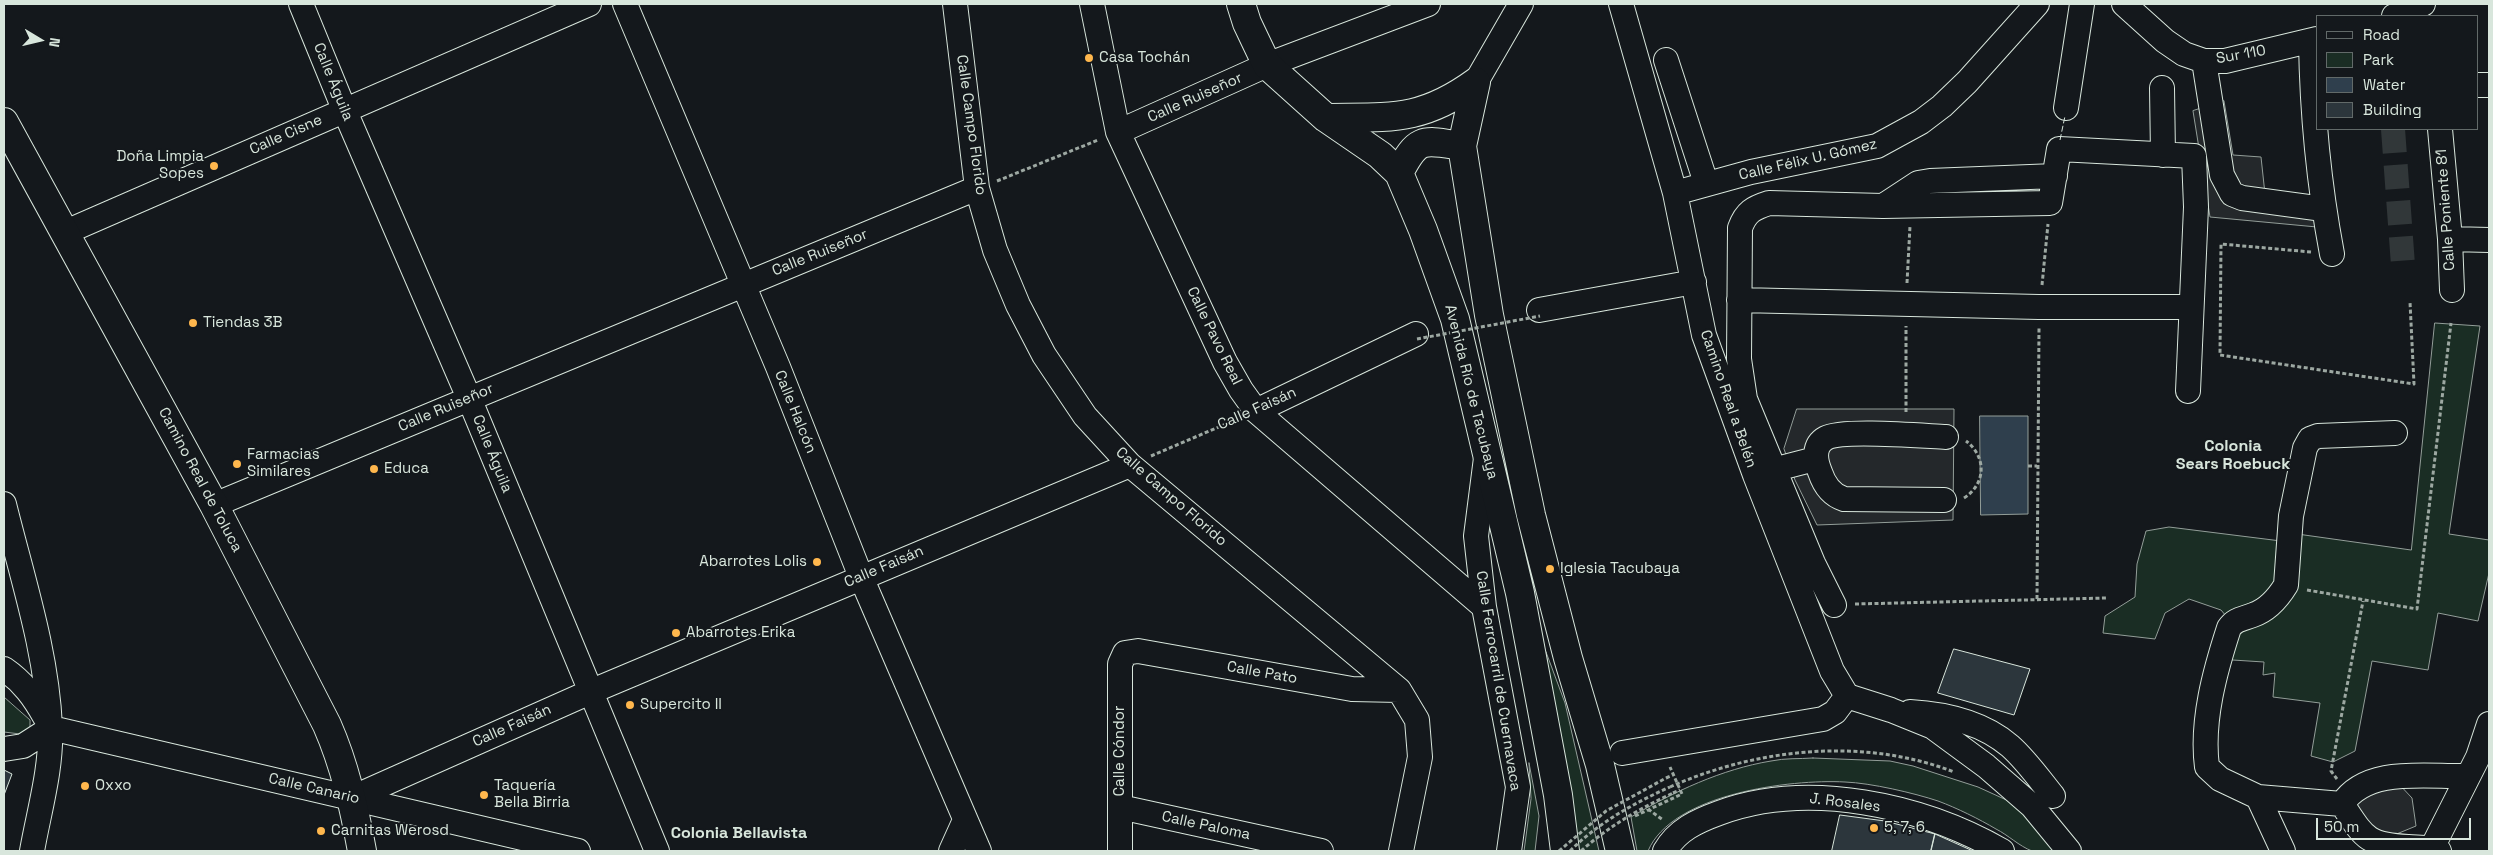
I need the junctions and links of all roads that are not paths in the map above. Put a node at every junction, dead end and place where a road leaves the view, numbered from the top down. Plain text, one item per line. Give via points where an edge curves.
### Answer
1 (301, 4) edge
2 (589, 4) edge
3 (625, 4) edge
4 (955, 4) edge
5 (1092, 4) edge
6 (1241, 4) edge
7 (1428, 4) edge
8 (1521, 4) edge
9 (1621, 4) edge
10 (2037, 4) edge
11 (2082, 4) edge
12 (2124, 4) edge
13 (2423, 4) edge
14 (2396, 15) edge
15 (2314, 40) edge
16 (1666, 60) dead end
17 (2204, 61) junction
18 (1267, 66) junction
19 (1476, 82) junction
20 (2162, 88) dead end
21 (2066, 108) dead end
22 (344, 109) junction
23 (1326, 118) junction
24 (4, 122) edge
25 (2316, 128) edge
26 (2316, 130) edge
27 (2440, 130) edge
28 (1118, 132) junction
29 (1462, 146) junction
30 (2164, 155) junction
31 (1399, 173) junction
32 (2055, 176) junction
33 (1706, 183) junction
34 (977, 188) junction
35 (1675, 193) junction
36 (1883, 206) junction
37 (2323, 209) junction
38 (66, 232) junction
39 (2450, 239) junction
40 (2489, 240) edge
41 (2332, 254) road end
42 (1694, 282) junction
43 (743, 284) junction
44 (2452, 290) dead end
45 (1739, 300) junction
46 (2190, 307) junction
47 (1540, 313) road end
48 (1416, 336) road end
49 (2188, 391) dead end
50 (469, 398) junction
51 (1256, 411) junction
52 (2395, 433) dead end
53 (1946, 437) road end
54 (1487, 451) junction
55 (1814, 459) junction
56 (1130, 465) junction
57 (1765, 472) junction
58 (1944, 500) road end
59 (4, 504) edge
60 (214, 505) junction
61 (861, 577) junction
62 (1834, 605) road end
63 (1484, 608) junction
64 (1125, 653) joint
65 (4, 669) edge
66 (1399, 690) junction
67 (590, 692) junction
68 (1847, 696) junction
69 (1891, 710) junction
70 (2489, 724) edge
71 (50, 728) junction
72 (4, 749) edge
73 (1622, 753) dead end
74 (2466, 776) junction
75 (2054, 796) dead end
76 (2258, 797) junction
77 (352, 798) junction
78 (2345, 799) junction
79 (1120, 807) junction
80 (965, 820) junction
81 (2436, 850) edge
82 (32, 851) edge
83 (362, 851) edge
84 (578, 851) edge
85 (657, 851) edge
86 (951, 851) edge
87 (979, 851) edge
88 (1120, 851) edge
89 (1321, 851) edge
90 (1401, 851) edge
91 (1509, 851) edge
92 (1565, 851) edge
93 (1620, 851) edge
94 (1665, 851) edge
95 (2002, 851) edge
96 (2069, 851) edge
97 (2283, 851) edge

1 - 22 street, Calle Águila
2 - 22 street, Calle Cisne
3 - 43 street, Calle Halcón
4 - 34 street, Calle Campo Florido
5 - 28 street, Calle Pavo Real
6 - 18 main road, Avenida Río de Tacubaya
7 - 18 street, Calle Ruiseñor
8 - 19 street
9 - 35 street, Camino Real a Belén
10 - 33 street, Calle Félix U. Gómez via 1942,106 1921,122 1877,146
11 - 21 street
12 - 17 street, Sur 110 via 2165,41 2184,54
13 - 14 street
15 - 17 street, Sur 110 via 2225,61
15 - 25 street via 2311,70
16 - 33 street
17 - 37 street via 2222,176 2232,194
18 - 23 main road, Avenida Río de Tacubaya
18 - 28 street, Calle Ruiseñor
19 - 23 main road via 1432,109 1413,114
19 - 29 main road, Avenida Río de Tacubaya
20 - 30 street
22 - 38 street, Calle Cisne
22 - 50 street, Calle Águila
23 - 31 main road, Avenida Río de Tacubaya via 1380,155
24 - 38 main road, Camino Real de Toluca
26 - 37 street
27 - 39 street, Calle Poniente 81
28 - 51 street, Calle Pavo Real via 1225,362
29 - 31 main road via 1430,141 1420,143 1408,155
29 - 93 main road, Avenida Río de Tacubaya via 1482,277 1530,515 1600,765
30 - 32 street via 2059,149
30 - 46 street via 2194,156 2196,207
31 - 54 main road, Avenida Río de Tacubaya via 1424,230 1455,318
32 - 36 street via 1918,183
32 - 36 street via 2050,203
33 - 35 street, Calle Félix U. Gómez
34 - 43 street, Calle Ruiseñor
34 - 56 street, Calle Campo Florido via 995,250 1044,356 1085,416
35 - 42 street, Camino Real a Belén
36 - 45 street via 1769,203 1754,208 1745,215 1740,228
37 - 41 street
38 - 60 main road, Camino Real de Toluca
39 - 40 street
39 - 44 street, Calle Poniente 81
42 - 47 street
42 - 57 street, Camino Real a Belén via 1704,335
43 - 50 street, Calle Ruiseñor
43 - 61 street, Calle Halcón
45 - 46 street via 2039,308
45 - 57 street via 1739,359 1745,399
46 - 49 street
48 - 51 street, Calle Faisán
50 - 60 street, Calle Ruiseñor
50 - 67 street, Calle Águila
51 - 63 street, Calle Pavo Real
52 - 76 street via 2310,439 2305,448 2288,538 2289,575 2286,585 2263,610 2233,622 2229,628 2214,678 2205,749 2207,767 2220,779
53 - 55 street via 1906,434 1831,437 1825,438
54 - 63 street, Calle Ferrocarril de Cuernavaca via 1476,536
54 - 92 main road, Avenida Río de Tacubaya via 1523,612 1558,795
55 - 57 street
55 - 58 street via 1822,478 1836,496 1844,499
56 - 61 street, Calle Faisán
56 - 66 street, Calle Campo Florido
57 - 62 street
57 - 68 street, Camino Real a Belén via 1832,670
59 - 71 street via 39,643
60 - 77 main road, Camino Real de Toluca via 327,725 340,755
61 - 67 street, Calle Faisán
61 - 80 street, Calle Halcón
63 - 91 street, Calle Ferrocarril de Cuernavaca via 1518,787
64 - 66 street, Calle Pato via 1138,651 1352,689
64 - 79 street, Calle Cóndor via 1120,664
65 - 71 street via 20,680 36,700
66 - 90 street, Calle Campo Florido via 1417,720 1420,757
67 - 77 street, Calle Faisán
67 - 85 street, Calle Águila
68 - 69 street
68 - 73 street via 1834,712 1823,719
69 - 75 street via 1942,714 1985,728 2011,747
69 - 96 street via 1933,727 1986,766 2032,806
70 - 74 street via 2478,757
71 - 72 street via 23,746
71 - 77 street, Calle Canario
71 - 82 street via 48,768
74 - 78 street via 2376,778 2361,784
74 - 81 street
76 - 78 street
76 - 97 street
77 - 83 main road, Camino Real de Toluca
77 - 84 street, Calle Canario
78 - 81 street via 2363,835 2375,843
79 - 88 street, Calle Cóndor
79 - 89 street, Calle Paloma
80 - 86 street
80 - 87 street, Calle Halcón
94 - 95 street, J. Rosales via 1680,832 1701,819 1731,808 1763,801 1818,796 1919,815 1976,836

